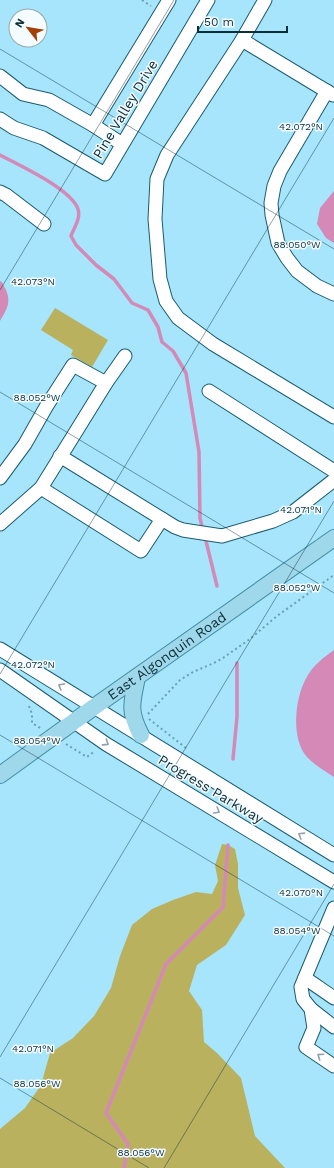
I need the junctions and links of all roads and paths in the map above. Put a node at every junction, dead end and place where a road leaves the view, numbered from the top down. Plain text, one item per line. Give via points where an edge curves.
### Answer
1 (169, 0) edge
2 (208, 0) edge
3 (265, 0) edge
4 (242, 40) junction
5 (0, 76) edge
6 (330, 93) edge
7 (0, 119) edge
8 (93, 125) junction
9 (122, 144) junction
10 (0, 192) edge
11 (44, 224) dead end
12 (334, 294) edge
13 (125, 356) dead end
14 (106, 382) junction
15 (209, 391) dead end
16 (334, 417) edge
17 (60, 456) junction
18 (334, 471) edge
19 (0, 478) edge
20 (334, 480) edge
21 (41, 488) junction
22 (162, 519) junction
23 (0, 524) edge
24 (334, 538) edge
25 (334, 575) edge
26 (0, 649) edge
27 (0, 670) edge
28 (137, 677) junction
29 (29, 705) dead end
30 (94, 706) junction
31 (146, 716) dead end
32 (73, 722) junction
33 (32, 723) dead end
34 (141, 735) junction
35 (0, 775) edge
36 (334, 855) edge
37 (334, 882) edge
38 (334, 908) edge
39 (305, 978) junction
40 (334, 998) edge
41 (312, 1009) junction
42 (334, 1027) edge
43 (334, 1066) edge

1 - 8 street, Pine Valley Drive
2 - 9 street, Pine Valley Drive
3 - 4 street
4 - 6 street
4 - 16 street via 166,155 157,179 155,219 160,279 166,301 178,318 213,344
5 - 8 street, Pine Valley Drive via 23,94 49,100
6 - 12 street via 280,171 271,203 278,243 287,258 297,271 317,286
7 - 9 street, Pine Valley Drive via 14,128 43,138 104,174
8 - 9 street
10 - 11 street
13 - 14 street
14 - 17 street
14 - 19 street via 73,365 25,444
15 - 18 street
17 - 21 street
17 - 22 street
20 - 22 street via 293,512 273,521 222,536 183,530
21 - 22 street via 141,551
21 - 23 street
24 - 28 main road, East Algonquin Road
25 - 31 path via 223,658 180,680
30 -> 26 street, Progress Parkway
27 - 32 street, Progress Parkway
28 - 30 main road, East Algonquin Road
28 - 34 main road via 131,706 134,723
29 - 33 path
30 - 32 main road, East Algonquin Road
30 - 34 street, Progress Parkway
32 - 35 main road, East Algonquin Road
32 -> 37 street, Progress Parkway
36 -> 34 street, Progress Parkway
38 - 39 street
39 - 40 street
39 - 41 street via 301,986 302,999
41 - 42 street
43 -> 41 street via 306,1047 314,1028

